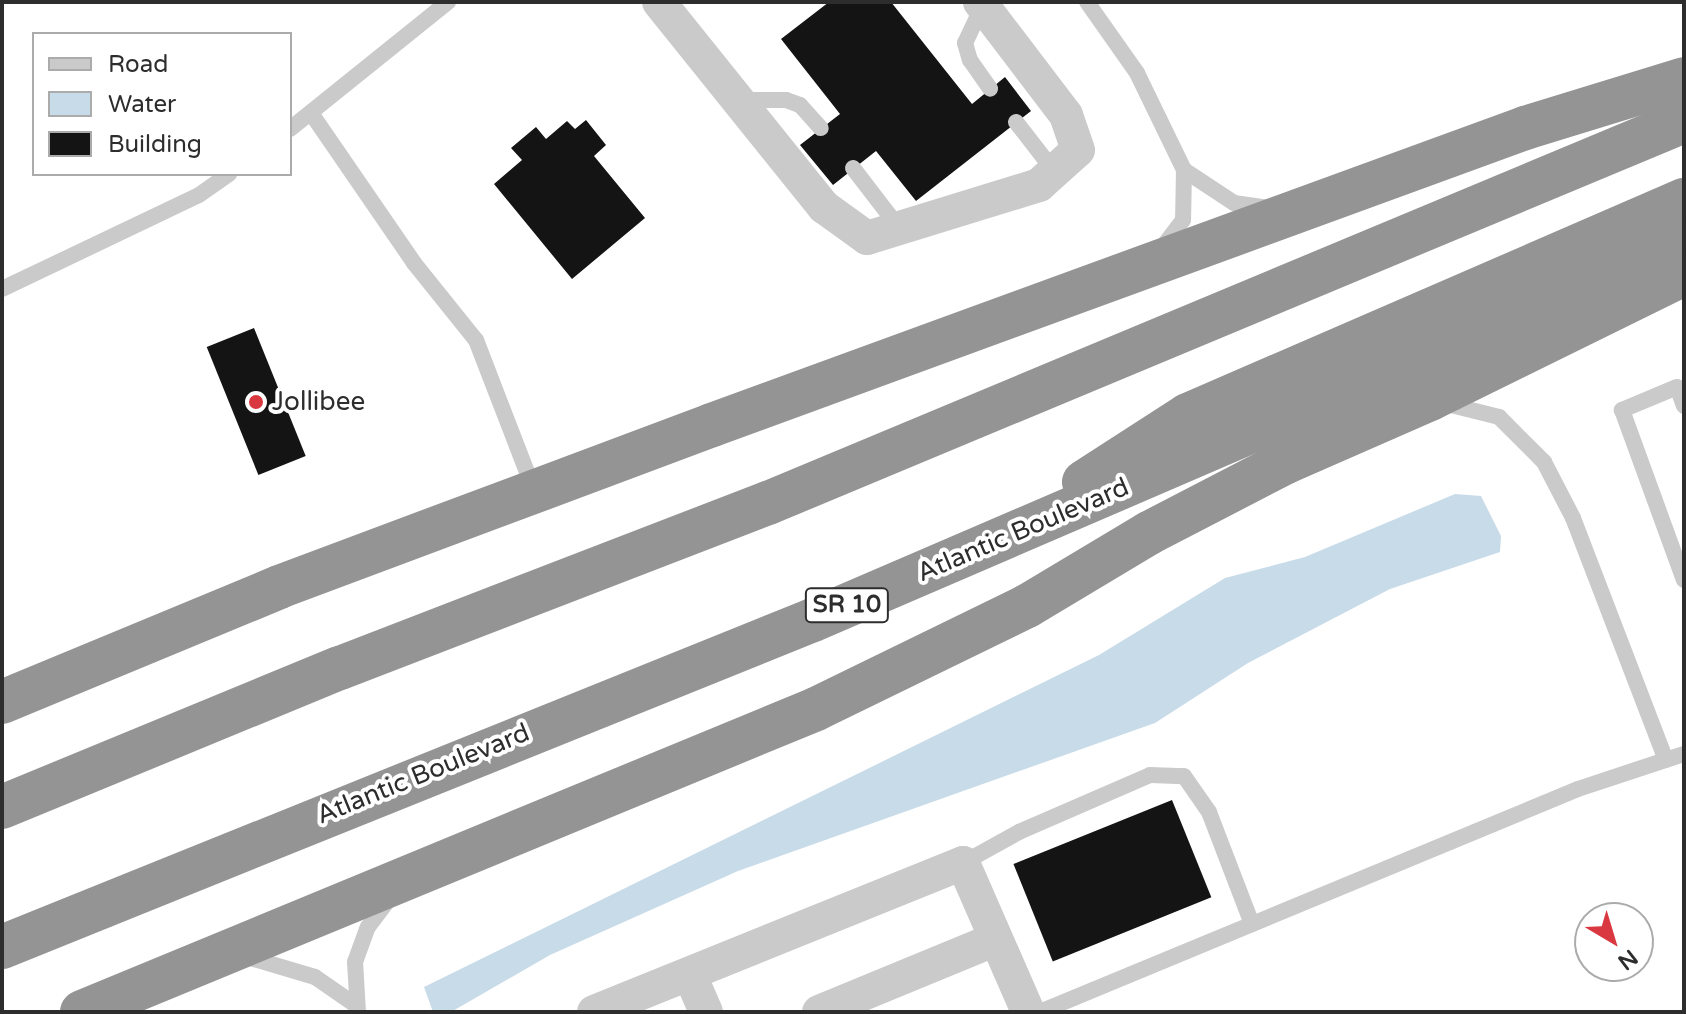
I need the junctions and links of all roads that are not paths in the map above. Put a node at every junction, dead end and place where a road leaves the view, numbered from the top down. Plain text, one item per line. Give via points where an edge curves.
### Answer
1 (448, 2) edge
2 (659, 2) edge
3 (1087, 2) edge
4 (982, 4) edge
5 (1684, 79) edge
6 (990, 89) dead end
7 (738, 100) junction
8 (311, 113) junction
9 (1684, 121) edge
10 (1016, 122) dead end
11 (292, 127) edge
12 (821, 128) dead end
13 (853, 168) dead end
14 (1184, 170) junction
15 (1054, 171) junction
16 (226, 176) edge
17 (1684, 200) edge
18 (1298, 212) junction
19 (900, 229) junction
20 (1684, 245) edge
21 (1147, 268) junction
22 (1684, 274) edge
23 (2, 289) edge
24 (1680, 385) edge
25 (1430, 399) junction
26 (1684, 406) edge
27 (535, 491) junction
28 (984, 547) junction
29 (1684, 580) edge
30 (2, 702) edge
31 (1684, 754) edge
32 (1666, 760) junction
33 (2, 807) edge
34 (963, 863) junction
35 (401, 882) junction
36 (1252, 924) junction
37 (996, 939) junction
38 (2, 947) edge
39 (228, 953) junction
40 (690, 975) junction
41 (356, 1008) edge
42 (82, 1012) edge
43 (594, 1012) edge
44 (706, 1012) edge
45 (819, 1012) edge
46 (1028, 1012) edge
47 (1040, 1012) edge

1 - 8 lane
2 - 7 street
3 - 14 lane via 1137,73
4 - 6 lane via 965,43
4 - 15 street via 1066,115 1078,150
5 - 18 highway via 1525,128
7 - 12 lane via 786,100 800,105
7 - 19 street via 824,207 867,238
8 - 11 lane
8 - 27 lane via 414,263 476,340
9 - 33 highway via 782,497 340,668
10 - 15 lane
13 - 19 lane
14 - 18 lane via 1234,203
14 - 21 lane via 1183,220
15 - 19 street via 1039,185
16 - 23 lane via 188,201
17 - 28 highway via 1188,415
18 - 21 highway
20 - 28 highway, Atlantic Boulevard / SR 10
21 - 27 highway
22 - 25 highway
24 - 26 lane
24 - 29 lane via 1622,410
25 - 32 lane via 1499,417 1544,462 1573,518
25 - 35 highway via 1258,476 930,657
27 - 30 highway via 279,587
28 - 38 highway, Atlantic Boulevard / SR 10
31 - 32 lane
32 - 36 lane via 1578,789
34 - 36 lane via 1019,832 1150,775 1184,776 1209,812
34 - 37 street
34 - 40 street
35 - 39 highway
35 - 41 lane via 368,927 355,962
36 - 47 lane
37 - 45 street
37 - 46 street
39 - 41 lane via 315,977
39 - 42 highway
40 - 43 street
40 - 44 street

